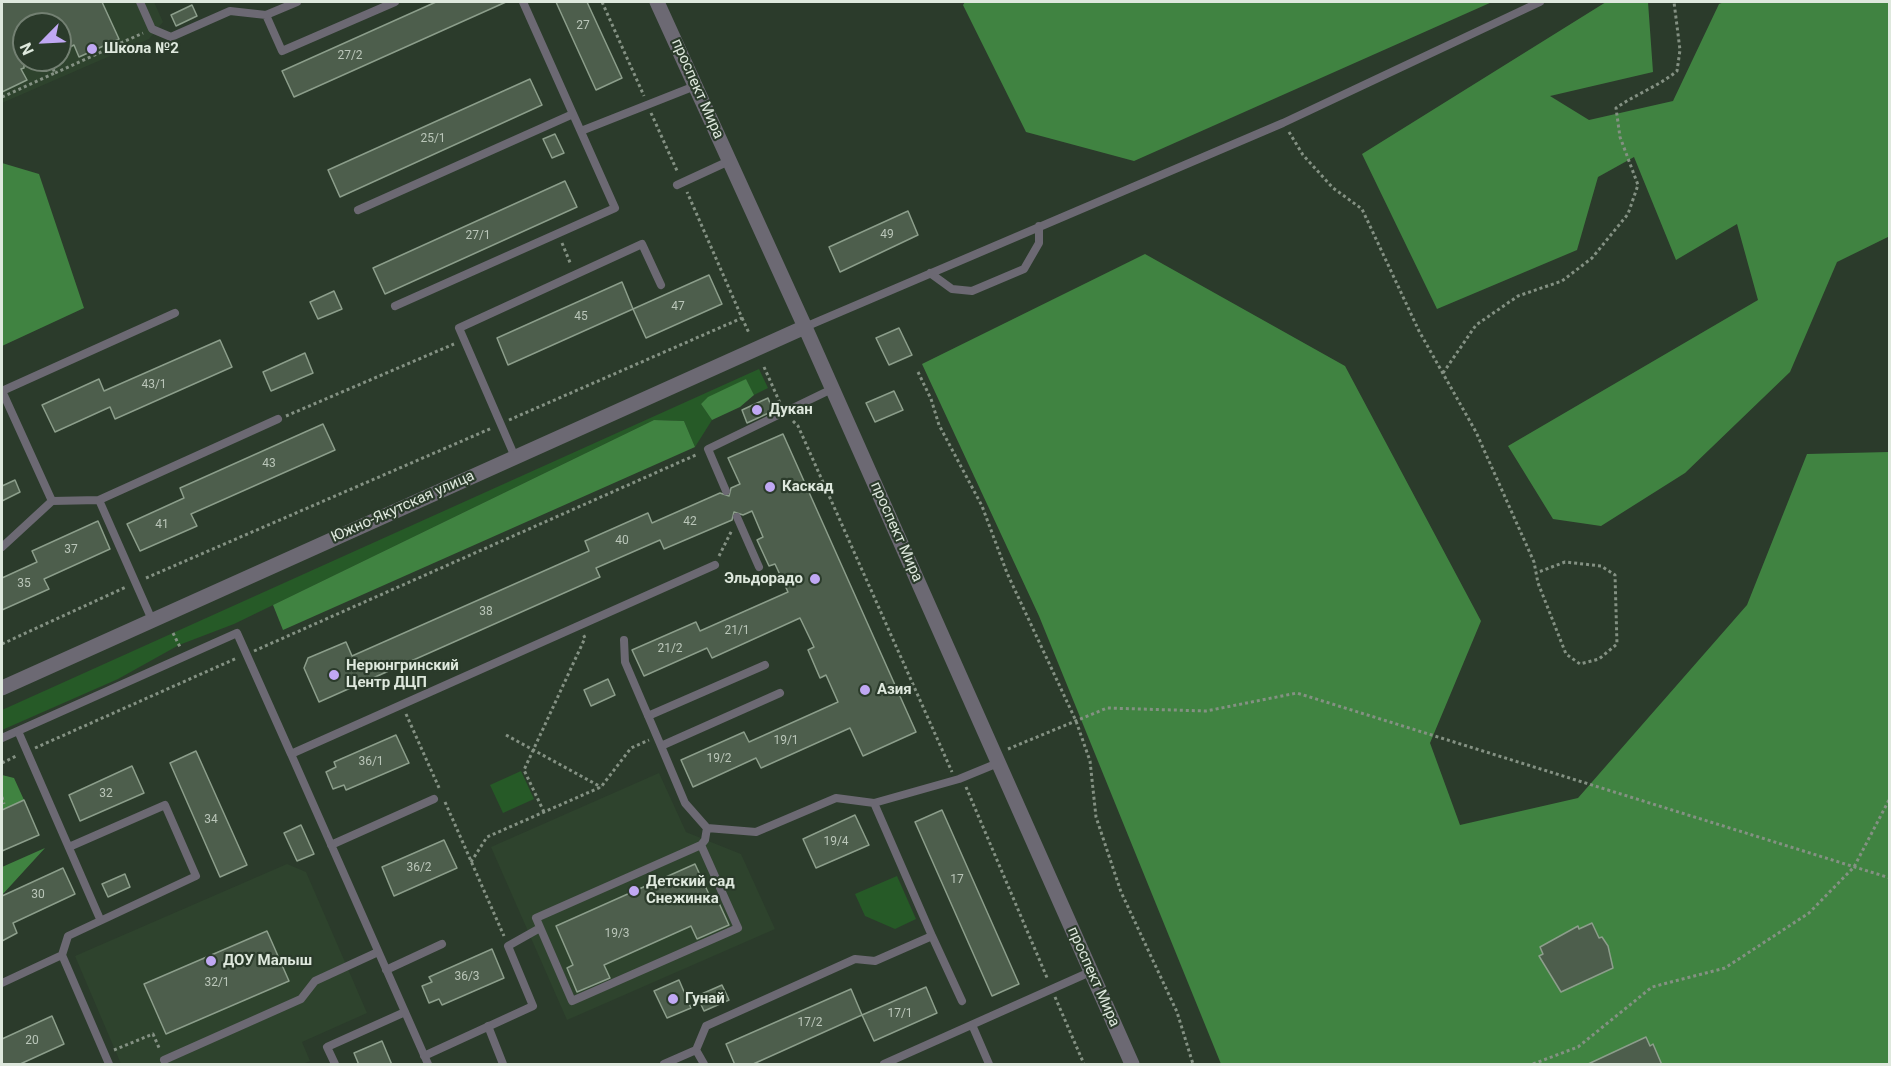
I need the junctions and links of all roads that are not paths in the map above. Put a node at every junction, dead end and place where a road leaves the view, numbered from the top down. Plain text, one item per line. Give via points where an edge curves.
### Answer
1 (140, 2) edge
2 (297, 2) edge
3 (395, 2) edge
4 (523, 2) edge
5 (657, 2) edge
6 (1540, 2) edge
7 (266, 15) junction
8 (695, 86) junction
9 (573, 114) junction
10 (580, 131) junction
11 (729, 161) junction
12 (680, 184) road end
13 (358, 210) dead end
14 (1039, 226) junction
15 (930, 273) junction
16 (661, 285) dead end
17 (395, 306) dead end
18 (176, 313) dead end
19 (805, 327) junction
20 (832, 389) junction
21 (2, 390) edge
22 (278, 419) road end
23 (515, 457) junction
24 (726, 490) dead end
25 (99, 500) junction
26 (52, 501) junction
27 (737, 517) road end
28 (2, 547) edge
29 (715, 565) road end
30 (759, 567) dead end
31 (152, 620) junction
32 (624, 640) dead end
33 (765, 665) dead end
34 (2, 688) edge
35 (780, 693) dead end
36 (648, 716) junction
37 (18, 732) junction
38 (2, 738) edge
39 (661, 746) junction
40 (291, 754) junction
41 (996, 759) junction
42 (434, 799) dead end
43 (874, 803) junction
44 (706, 828) junction
45 (701, 845) junction
46 (331, 846) junction
47 (69, 848) junction
48 (100, 919) junction
49 (540, 928) junction
50 (932, 936) junction
51 (442, 944) dead end
52 (378, 952) junction
53 (62, 955) junction
54 (386, 970) junction
55 (1090, 972) junction
56 (2, 983) edge
57 (962, 1001) dead end
58 (405, 1012) junction
59 (488, 1026) junction
60 (973, 1027) junction
61 (696, 1050) junction
62 (424, 1056) junction
63 (164, 1060) road end
64 (108, 1064) edge
65 (335, 1065) edge
66 (428, 1065) edge
67 (503, 1065) edge
68 (664, 1065) edge
69 (704, 1065) edge
70 (885, 1065) edge
71 (989, 1065) edge
72 (1131, 1065) edge

1 - 7 lane via 152,29 171,37 230,11
2 - 7 lane
3 - 7 lane via 282,51
4 - 9 lane
5 - 8 street, проспект Мира
6 - 14 lane via 1283,123
8 - 10 lane
8 - 11 street, проспект Мира
9 - 10 lane
9 - 13 lane
10 - 17 lane via 615,208
11 - 12 lane
11 - 19 street, проспект Мира
14 - 15 lane
14 - 15 lane via 1039,243 1024,269 972,291 952,289
15 - 19 lane
16 - 23 lane via 642,244 459,328
18 - 21 lane
19 - 20 street, проспект Мира
19 - 23 street, Южно-Якутская улица
20 - 24 lane via 708,449
20 - 41 street, проспект Мира
21 - 26 lane
22 - 25 lane
23 - 31 street, Южно-Якутская улица
25 - 26 lane
25 - 31 lane
26 - 28 lane
27 - 30 lane
29 - 40 lane
31 - 34 street, Южно-Якутская улица
32 - 36 lane via 625,662
33 - 36 lane
35 - 39 lane
36 - 39 lane
37 - 38 lane
37 - 40 lane via 237,633
37 - 47 lane
39 - 44 lane via 685,804
40 - 46 lane
41 - 43 lane via 959,779
41 - 55 street, проспект Мира
42 - 46 lane
43 - 44 lane via 836,798 756,832
43 - 50 lane
44 - 45 lane
45 - 49 lane via 536,918
45 - 49 lane via 738,928 573,1001
46 - 52 lane
47 - 48 lane
47 - 48 lane via 165,805 170,816 196,876
48 - 53 lane via 68,936
49 - 59 lane via 508,946 533,1006
50 - 57 lane
50 - 61 lane via 875,962 855,959 706,1026
51 - 54 lane
52 - 54 lane
52 - 63 lane via 315,981 301,999
53 - 56 lane
53 - 64 lane
54 - 58 lane
55 - 60 lane
55 - 72 street, проспект Мира
58 - 62 lane
58 - 65 lane via 327,1047
59 - 62 lane
59 - 67 lane
60 - 70 lane
60 - 71 lane
61 - 68 lane
61 - 69 lane
62 - 66 lane

